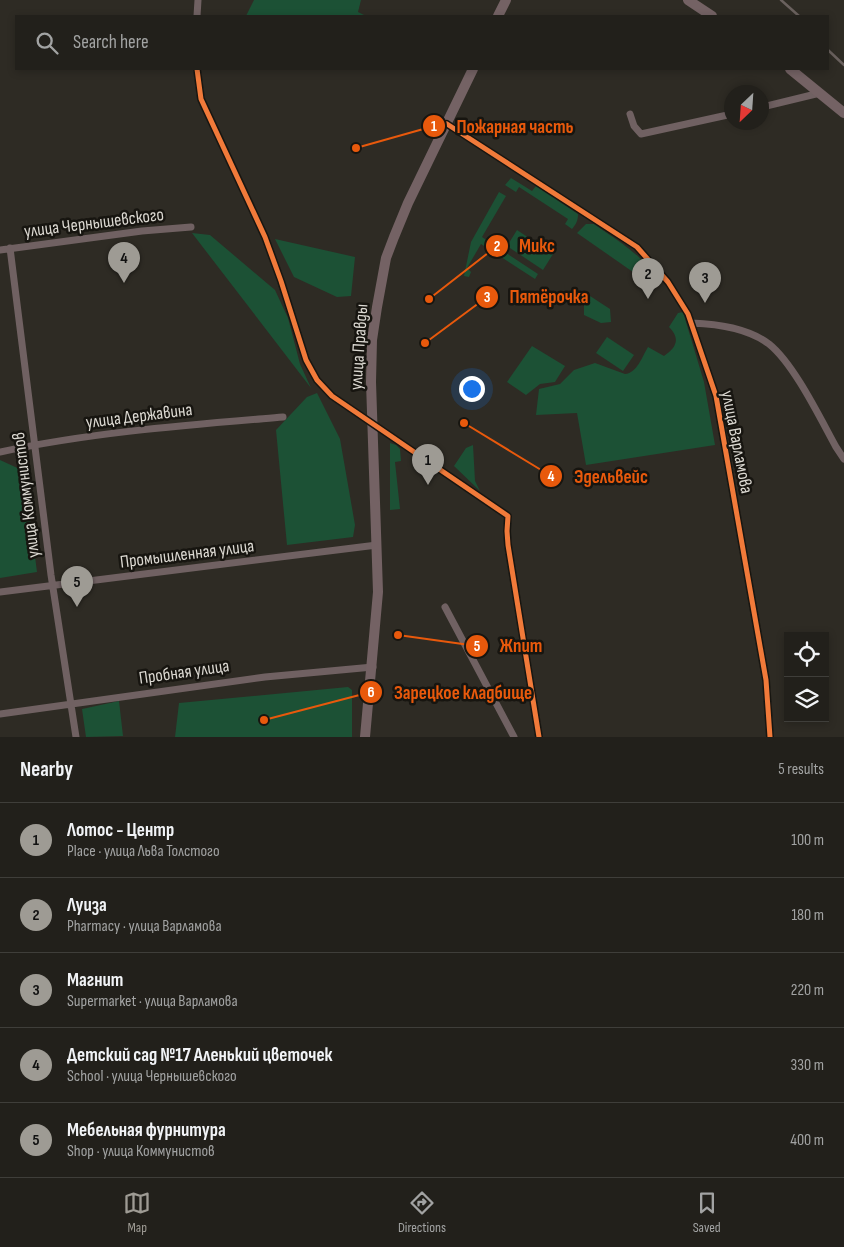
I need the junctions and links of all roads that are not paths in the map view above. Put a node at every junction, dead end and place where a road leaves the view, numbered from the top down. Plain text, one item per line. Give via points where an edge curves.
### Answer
1 (198, 0) edge
2 (506, 0) edge
3 (688, 0) edge
4 (197, 15) edge
5 (498, 15) edge
6 (710, 15) edge
7 (197, 70) edge
8 (473, 70) edge
9 (791, 70) edge
10 (820, 93) junction
11 (769, 105) edge
12 (630, 114) dead end
13 (844, 114) edge
14 (724, 116) edge
15 (447, 124) junction
16 (191, 228) dead end
17 (10, 248) junction
18 (0, 250) edge
19 (692, 323) junction
20 (283, 417) dead end
21 (372, 424) junction
22 (35, 445) junction
23 (0, 452) edge
24 (844, 459) edge
25 (377, 545) junction
26 (53, 586) junction
27 (0, 592) edge
28 (445, 607) dead end
29 (373, 667) junction
30 (71, 703) junction
31 (0, 714) edge
32 (76, 737) edge
33 (365, 737) edge
34 (514, 737) edge
35 (538, 737) edge
36 (770, 737) edge

1 - 4 street
2 - 5 main road
3 - 6 main road
7 - 21 street via 201,99 265,237 306,360 317,380 332,396
8 - 15 main road, улица Правды
9 - 10 main road
10 - 11 street
10 - 13 main road
12 - 14 street via 641,134
15 - 19 street, улица Варламова via 637,247 668,282
15 - 21 main road, улица Правды via 408,203 386,258 372,340
16 - 17 street, улица Чернышевского
17 - 18 street, улица Чернышевского
17 - 22 street, улица Коммунистов
19 - 24 street via 736,329 768,344 787,362
19 - 36 street, улица Варламова via 716,396 766,680
20 - 22 street, улица Державина via 138,429
21 - 25 main road, улица Правды
21 - 35 street via 508,516 508,545
22 - 23 street, улица Державина
22 - 26 street, улица Коммунистов
25 - 26 street, Промышленная улица
25 - 29 main road, улица Правды via 378,592
26 - 27 street, Промышленная улица
26 - 30 street, улица Коммунистов
28 - 34 street
29 - 30 street, Пробная улица via 265,677
29 - 33 main road, улица Правды
30 - 31 street, Пробная улица
30 - 32 street, улица Коммунистов

